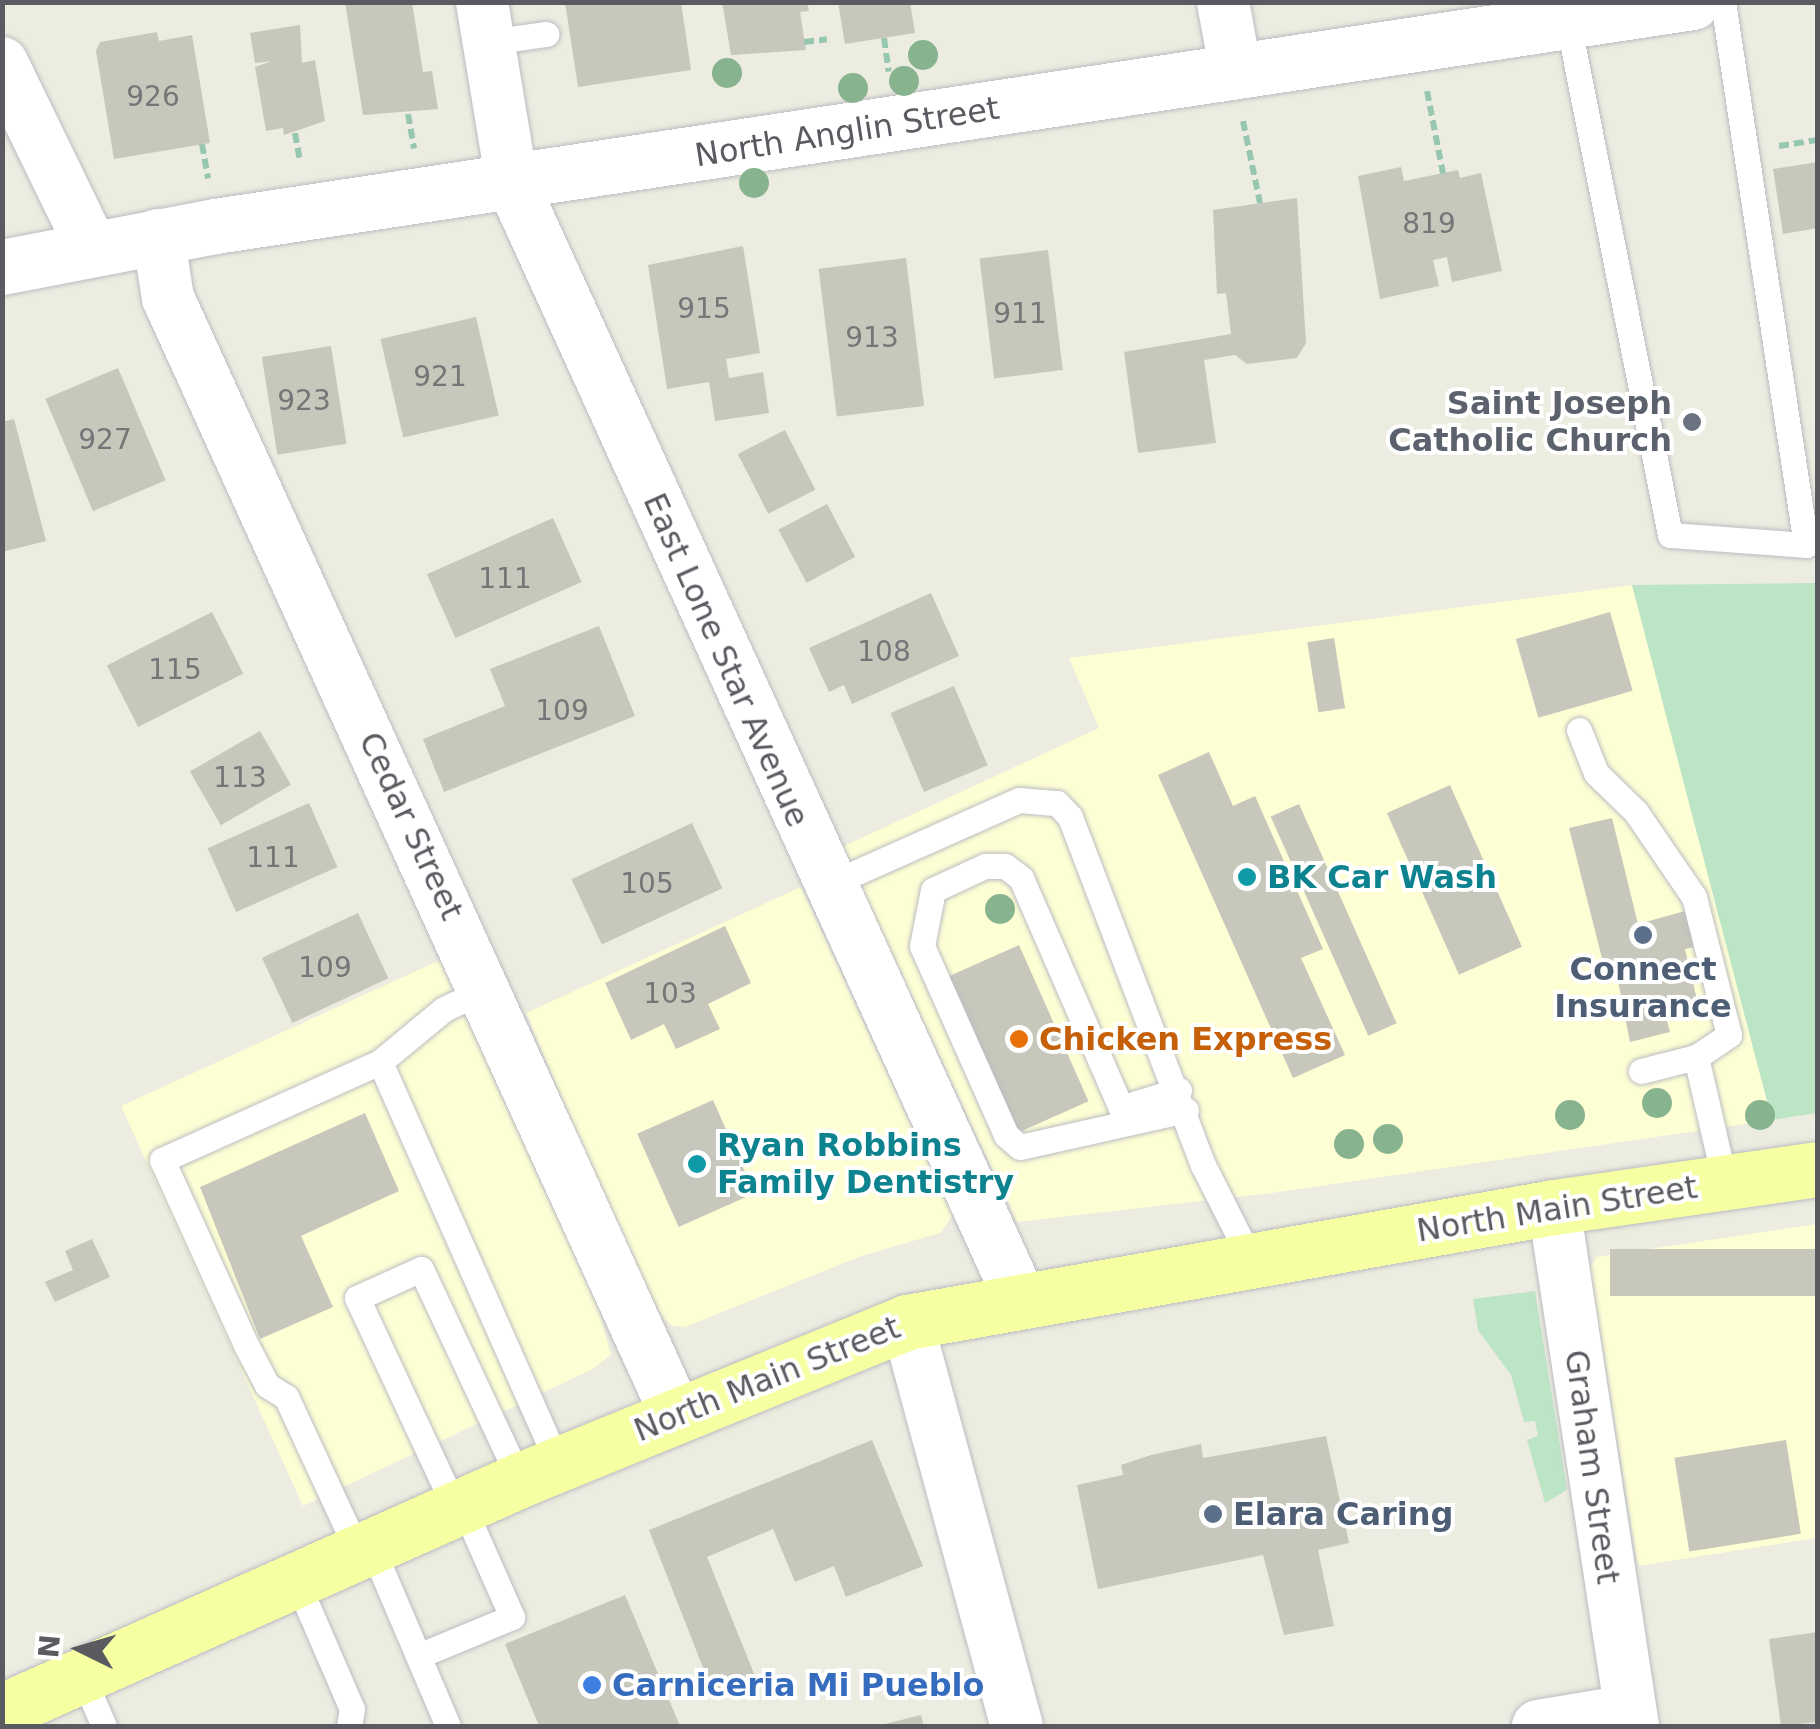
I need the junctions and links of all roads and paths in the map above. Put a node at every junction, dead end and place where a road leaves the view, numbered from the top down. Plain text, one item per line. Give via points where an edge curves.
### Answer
1 (1223, 2) edge
2 (1692, 2) edge
3 (1723, 2) edge
4 (486, 22) edge
5 (1568, 22) junction
6 (546, 34) dead end
7 (827, 39) dead end
8 (804, 42) dead end
9 (2, 63) edge
10 (1427, 88) dead end
11 (1239, 94) junction
12 (295, 133) dead end
13 (300, 161) dead end
14 (1443, 173) dead end
15 (512, 183) junction
16 (1260, 203) dead end
17 (158, 235) junction
18 (91, 246) junction
19 (2, 267) edge
20 (1579, 730) dead end
21 (828, 884) junction
22 (486, 988) junction
23 (1696, 1056) junction
24 (380, 1062) junction
25 (1641, 1071) dead end
26 (1182, 1100) junction
27 (1818, 1168) edge
28 (1725, 1183) junction
29 (1554, 1207) junction
30 (1251, 1260) junction
31 (1021, 1300) junction
32 (907, 1322) junction
33 (676, 1414) junction
34 (539, 1472) junction
35 (459, 1508) junction
36 (365, 1551) junction
37 (297, 1582) junction
38 (418, 1656) junction
39 (82, 1676) junction
40 (7, 1697) edge
41 (1630, 1719) edge
42 (104, 1726) edge
43 (349, 1726) edge
44 (448, 1726) edge
45 (1017, 1726) edge
46 (1538, 1726) edge

1 - 11 street
2 - 5 street, North Anglin Street
3 - 5 lane via 1806,544 1670,535
4 - 6 lane
4 - 15 street, East Lone Star Avenue
5 - 11 street, North Anglin Street
7 - 8 path
9 - 18 street
10 - 14 path
11 - 15 street, North Anglin Street
11 - 16 path
12 - 13 path
15 - 17 street, North Anglin Street
15 - 21 street, East Lone Star Avenue
17 - 18 street, North Anglin Street
17 - 22 street, Cedar Street via 168,298
18 - 19 street, North Anglin Street
20 - 23 lane via 1596,773 1636,812 1694,898 1729,1035
21 - 26 lane via 1018,800 1057,803 1070,817
21 - 31 street, East Lone Star Avenue
22 - 24 lane via 444,1008
22 - 33 street, Cedar Street
23 - 25 lane
23 - 28 lane
24 - 34 lane
24 - 36 lane via 162,1160 267,1386 286,1397
26 - 26 lane via 1122,1108 1020,878 1005,866 985,866 932,890 922,946 1006,1135 1020,1147
26 - 30 lane via 1202,1165
27 - 28 main road, North Main Street
28 - 29 main road, North Main Street
29 - 30 main road, North Main Street
29 - 41 street, Graham Street
30 - 31 main road, North Main Street
31 - 32 main road, North Main Street
32 - 33 main road, North Main Street
32 - 45 street
33 - 34 main road, North Main Street
34 - 35 main road, North Main Street
34 - 35 lane via 421,1269 357,1298
35 - 36 main road, North Main Street
35 - 38 lane via 512,1617
36 - 37 main road, North Main Street
36 - 38 lane
37 - 39 main road, North Main Street
37 - 43 lane via 352,1709
38 - 44 lane
39 - 40 main road, North Main Street
39 - 42 lane
41 - 46 street

